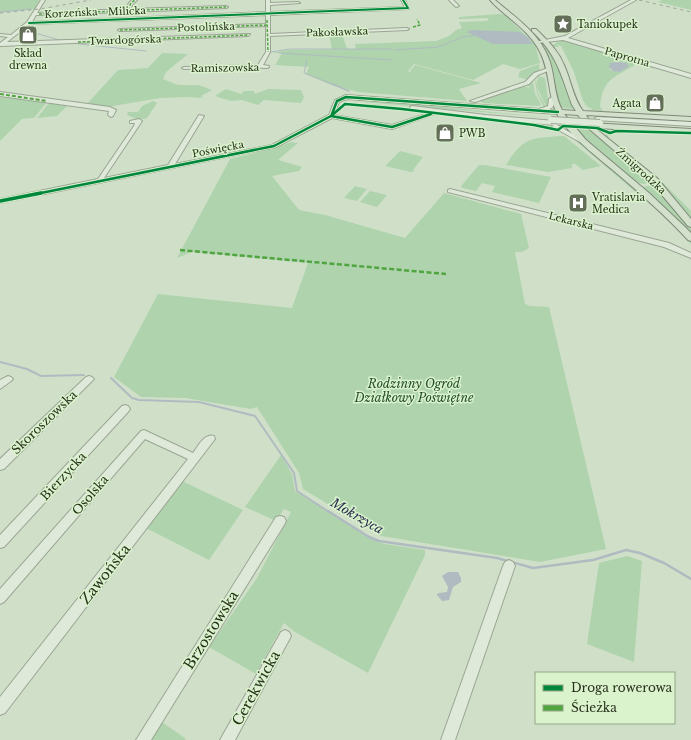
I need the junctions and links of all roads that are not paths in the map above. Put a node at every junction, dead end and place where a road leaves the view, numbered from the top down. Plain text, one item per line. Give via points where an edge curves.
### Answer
1 (43, 0) edge
2 (135, 0) edge
3 (228, 0) edge
4 (403, 0) edge
5 (451, 0) edge
6 (492, 0) edge
7 (501, 0) edge
8 (634, 0) edge
9 (268, 2) edge
10 (298, 3) dead end
11 (457, 6) dead end
12 (226, 7) junction
13 (128, 10) junction
14 (268, 13) junction
15 (35, 14) junction
16 (225, 15) junction
17 (124, 19) junction
18 (29, 23) junction
19 (268, 25) junction
20 (407, 29) dead end
21 (120, 30) junction
22 (268, 34) junction
23 (0, 35) edge
24 (248, 35) dead end
25 (12, 36) junction
26 (563, 38) junction
27 (544, 39) junction
28 (117, 40) junction
29 (537, 42) junction
30 (1, 45) edge
31 (260, 67) junction
32 (267, 67) dead end
33 (184, 68) dead end
34 (548, 69) junction
35 (534, 76) junction
36 (691, 76) edge
37 (549, 78) junction
38 (0, 94) edge
39 (342, 98) junction
40 (572, 98) junction
41 (552, 99) junction
42 (473, 101) dead end
43 (349, 102) junction
44 (408, 102) junction
45 (401, 106) junction
46 (335, 108) junction
47 (538, 110) junction
48 (558, 112) junction
49 (431, 114) dead end
50 (580, 114) junction
51 (111, 115) dead end
52 (201, 116) dead end
53 (331, 116) junction
54 (617, 116) junction
55 (550, 118) junction
56 (691, 119) edge
57 (526, 121) junction
58 (598, 121) junction
59 (132, 122) dead end
60 (567, 124) junction
61 (691, 124) edge
62 (588, 125) junction
63 (620, 127) junction
64 (691, 127) edge
65 (691, 131) edge
66 (604, 139) junction
67 (582, 141) junction
68 (170, 167) junction
69 (654, 180) junction
70 (102, 181) junction
71 (634, 184) junction
72 (450, 191) dead end
73 (0, 201) edge
74 (691, 224) edge
75 (691, 238) edge
76 (691, 256) edge
77 (8, 379) dead end
78 (89, 379) dead end
79 (0, 385) edge
80 (126, 409) dead end
81 (210, 439) dead end
82 (195, 458) junction
83 (0, 466) edge
84 (280, 520) dead end
85 (0, 543) edge
86 (509, 566) dead end
87 (0, 598) edge
88 (285, 636) dead end
89 (0, 708) edge
90 (143, 740) edge
91 (227, 740) edge
92 (448, 740) edge

1 - 15 street
2 - 13 street
3 - 12 street
4 - 14 street, Milicka via 408,8
5 - 11 street
6 - 29 main road, Żmigrodzka
7 - 27 main road, Żmigrodzka
8 - 26 street
9 - 10 street
9 - 14 street
12 - 13 street, Korzeńska
12 - 16 street
13 - 15 street, Korzeńska
13 - 17 street
14 - 16 street, Milicka
14 - 19 street
15 - 18 street
16 - 17 street, Milicka
17 - 18 street, Milicka
17 - 21 street
18 - 25 street
19 - 21 street, Postolińska
19 - 22 street
20 - 22 street, Pakosławska
21 - 28 street
22 - 31 street via 268,52
23 - 25 street
24 - 28 street, Twardogórska
25 - 30 street
26 - 27 street
26 - 36 street, Paprotna
27 - 29 street
27 - 40 main road, Żmigrodzka via 566,74
28 - 30 street, Twardogórska
29 - 34 main road, Żmigrodzka
31 - 32 street, Ramiszowska
31 - 33 street, Ramiszowska
34 - 35 street
34 - 37 main road, Żmigrodzka
35 - 37 street via 542,75
35 - 42 street via 527,83
37 - 41 main road, Żmigrodzka
38 - 51 street via 110,109 113,110
39 - 43 street via 342,101
39 - 44 street
39 - 46 street via 337,101
40 - 50 main road, Żmigrodzka
40 - 54 main road via 586,110
41 - 47 street via 549,108
41 - 48 main road, Żmigrodzka
43 - 45 street
43 - 46 street
44 - 47 street
44 - 55 street
45 - 55 street
45 - 57 street
46 - 53 street
47 - 48 street
48 - 50 main road
48 - 60 main road, Żmigrodzka
49 - 53 street via 392,127
50 - 54 main road
50 - 62 main road, Żmigrodzka
52 - 68 street
53 - 68 street, Poświęcka via 279,144
54 - 56 main road
55 - 58 street, bridge
57 - 60 street
57 - 67 street via 560,128
58 - 61 street
58 - 64 street
59 - 70 street via 138,121 137,126 101,178
60 - 62 main road
60 - 67 main road, Żmigrodzka
62 - 63 main road
62 - 66 main road, Żmigrodzka
63 - 65 main road
63 - 66 main road, Żmigrodzka via 604,130
66 - 69 main road, Żmigrodzka
67 - 71 main road, Żmigrodzka
68 - 70 street, Poświęcka
69 - 71 main road via 649,186
69 - 74 main road, Żmigrodzka
70 - 73 street, Poświęcka
71 - 75 main road, Żmigrodzka
72 - 76 street, Lekarska via 666,245
77 - 79 street
78 - 83 street, Skoroszowska
80 - 85 street, Bierzycka
81 - 82 street, Zawońska
82 - 87 street, Osolska via 144,434
82 - 89 street, Zawońska
84 - 90 street, Brzostowska
86 - 92 street
88 - 91 street, Cerekwicka

